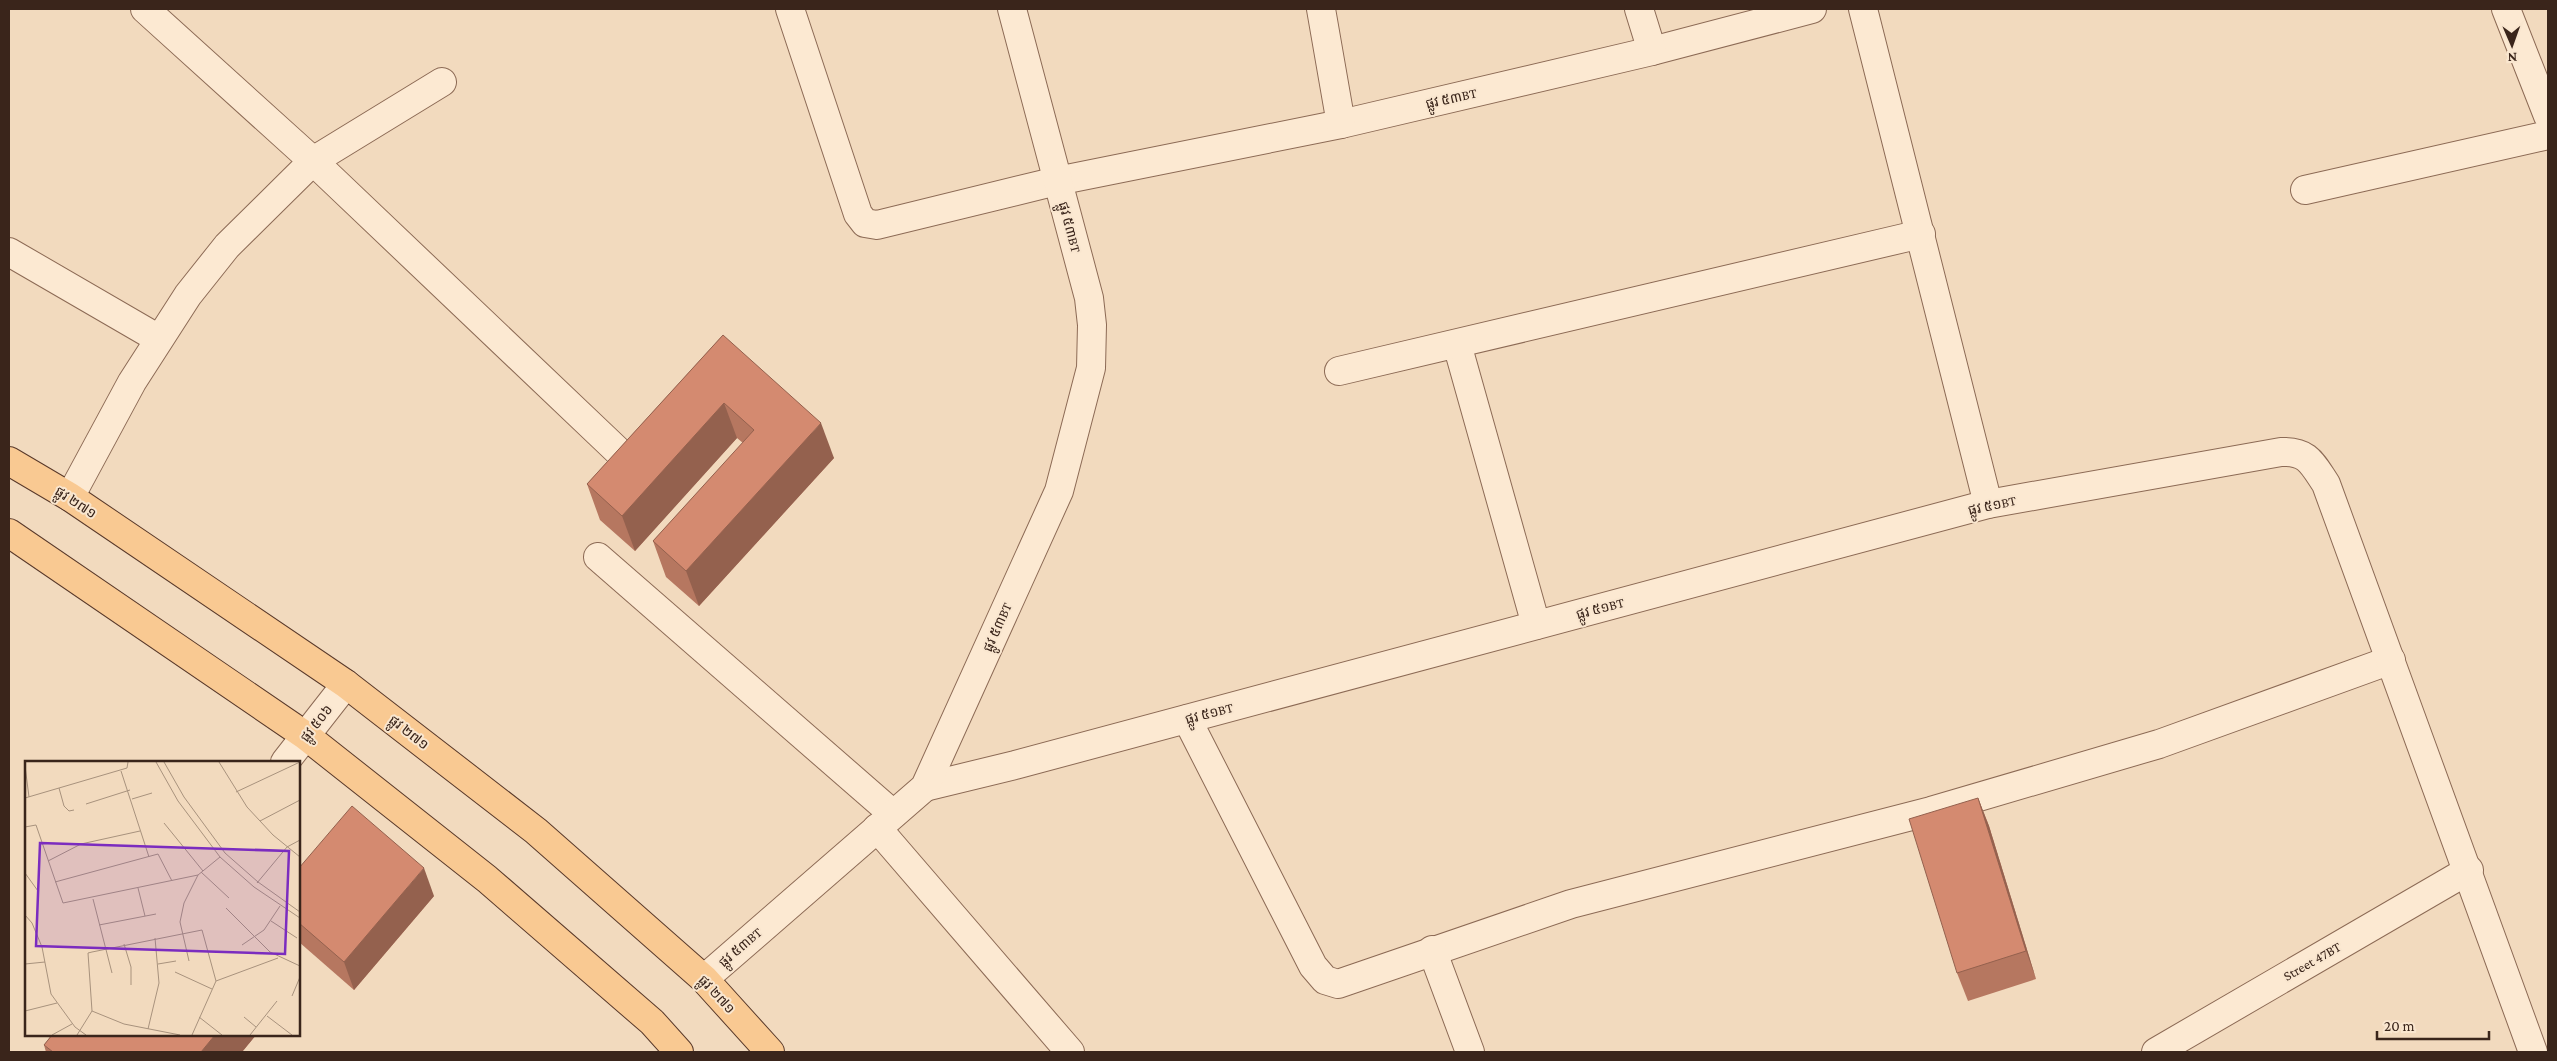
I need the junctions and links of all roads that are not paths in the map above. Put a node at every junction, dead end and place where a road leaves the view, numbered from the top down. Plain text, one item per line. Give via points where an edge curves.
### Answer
1 (145, 9) edge
2 (790, 9) edge
3 (1012, 9) edge
4 (1321, 9) edge
5 (1639, 9) edge
6 (1812, 9) edge
7 (1864, 9) edge
8 (2506, 9) edge
9 (1652, 51) junction
10 (442, 82) dead end
11 (2548, 116) edge
12 (1340, 124) junction
13 (2548, 135) edge
14 (313, 161) junction
15 (1057, 181) junction
16 (2306, 190) dead end
17 (1921, 234) junction
18 (9, 252) edge
19 (159, 339) junction
20 (1457, 344) junction
21 (1339, 371) dead end
22 (622, 455) edge
23 (9, 461) edge
24 (70, 497) junction
25 (1988, 504) junction
26 (9, 533) edge
27 (598, 557) dead end
28 (1536, 625) junction
29 (2391, 660) junction
30 (346, 684) junction
31 (1187, 719) junction
32 (306, 736) junction
33 (286, 761) edge
34 (925, 787) junction
35 (885, 821) junction
36 (2469, 870) junction
37 (1432, 950) junction
38 (704, 979) junction
39 (679, 1052) edge
40 (770, 1052) edge
41 (1070, 1052) edge
42 (1470, 1052) edge
43 (2156, 1052) edge
44 (2533, 1052) edge

1 - 14 street
2 - 15 street, ផ្លូវ ៥៣BT via 848,186 858,214 865,223 877,225
3 - 15 street
4 - 12 street
5 - 9 street
6 - 9 street, ផ្លូវ ៥៣BT
7 - 17 street
8 - 11 street
9 - 12 street, ផ្លូវ ៥៣BT
10 - 14 street
12 - 15 street, ផ្លូវ ៥៣BT
13 - 16 street
14 - 19 street via 227,246 188,295
14 - 22 street
15 - 34 street, ផ្លូវ ៥៣BT via 1089,298 1091,368 1059,490
17 - 20 street
17 - 25 street
18 - 19 street
19 - 24 street
20 - 21 street
20 - 28 street
23 - 24 main road, ផ្លូវ ២៧១
24 - 30 main road, ផ្លូវ ២៧១
25 - 28 street, ផ្លូវ ៥១BT
25 - 29 street, ផ្លូវ ៥១BT via 2296,452 2309,459 2326,484
26 - 32 main road
27 - 35 street
28 - 31 street, ផ្លូវ ៥១BT
29 - 36 street
29 - 37 street via 2150,746 1931,811 1571,904
30 - 32 street, ផ្លូវ ៥០៦
30 - 38 main road, ផ្លូវ ២៧១ via 536,832
31 - 34 street, ផ្លូវ ៥១BT
31 - 37 street via 1313,966 1325,980 1338,984
32 - 33 street, ផ្លូវ ៥០៦
32 - 39 main road via 487,880 652,1022
34 - 35 street, ផ្លូវ ៥៣BT
35 - 38 street, ផ្លូវ ៥៣BT
35 - 41 street
36 - 43 street, Street 47BT
36 - 44 street
37 - 42 street
38 - 40 main road, ផ្លូវ ២៧១

